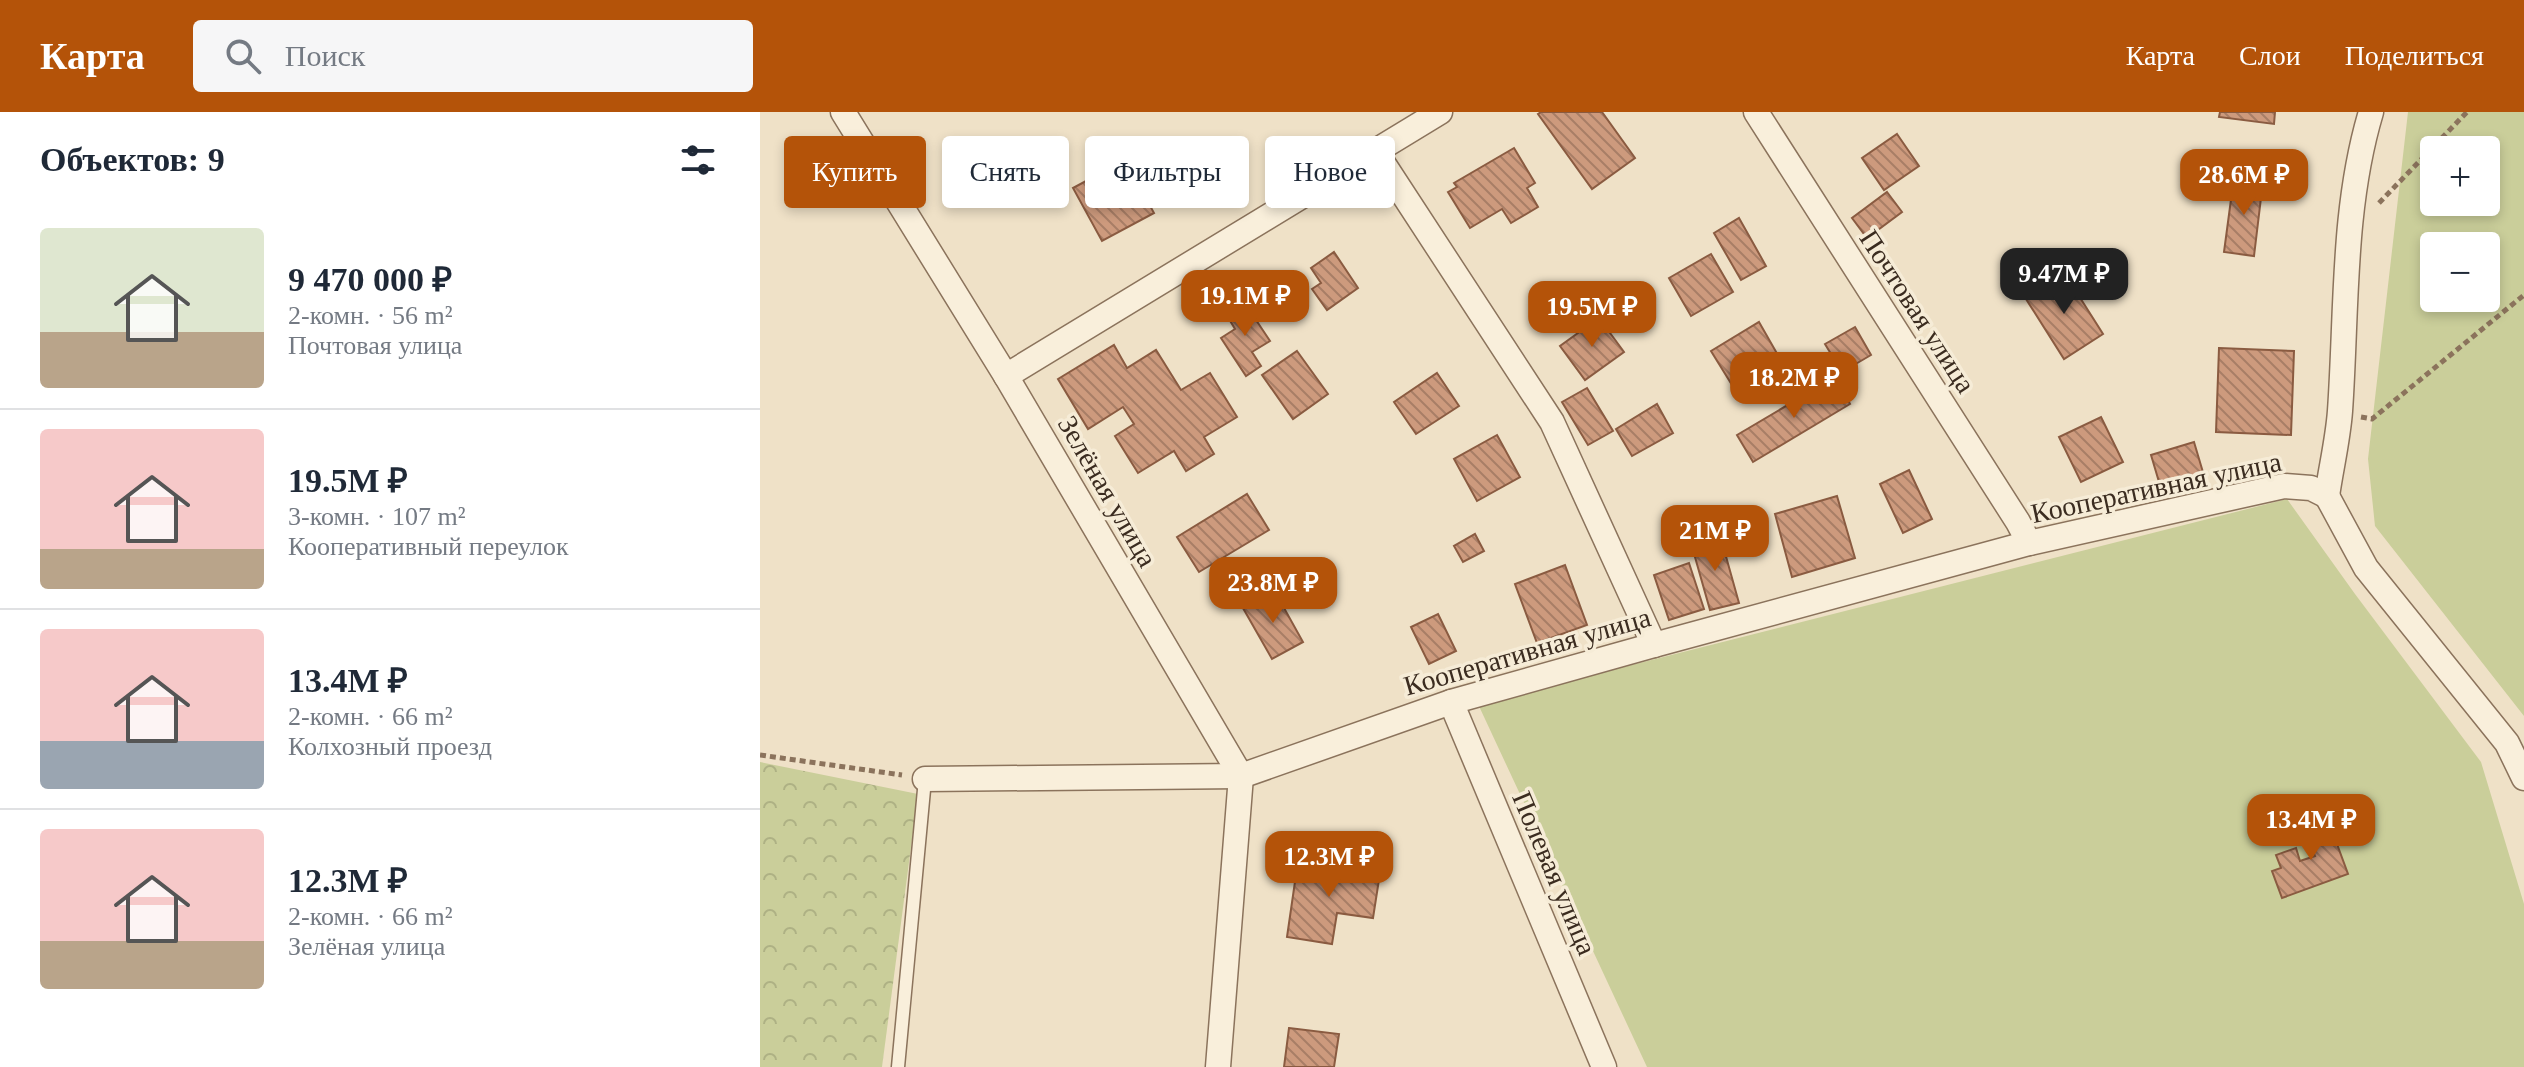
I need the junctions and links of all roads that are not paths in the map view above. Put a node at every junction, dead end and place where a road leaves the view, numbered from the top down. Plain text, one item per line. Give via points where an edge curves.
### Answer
1 (843, 112) edge
2 (1440, 112) edge
3 (1756, 112) edge
4 (2371, 112) edge
5 (1395, 139) edge
6 (1395, 182) edge
7 (1282, 208) edge
8 (1006, 376) junction
9 (2327, 496) junction
10 (2029, 543) junction
11 (1654, 645) junction
12 (1451, 702) junction
13 (1241, 776) junction
14 (2524, 778) edge
15 (925, 779) joint
16 (898, 1067) edge
17 (1218, 1067) edge
18 (1604, 1067) edge

1 - 8 street, Зелёная улица
2 - 5 street
3 - 10 street, Почтовая улица
4 - 9 street via 2358,156 2349,232 2339,415
6 - 11 street via 1552,422
7 - 8 street
8 - 13 street, Зелёная улица
9 - 10 street, Кооперативная улица via 2311,488 2284,486
9 - 14 street via 2366,568 2507,743
10 - 11 street, Кооперативная улица
11 - 12 street, Кооперативная улица
12 - 13 street, Кооперативная улица
12 - 18 street, Полевая улица
13 - 15 street, Кооперативная улица
13 - 17 street
15 - 16 lane

